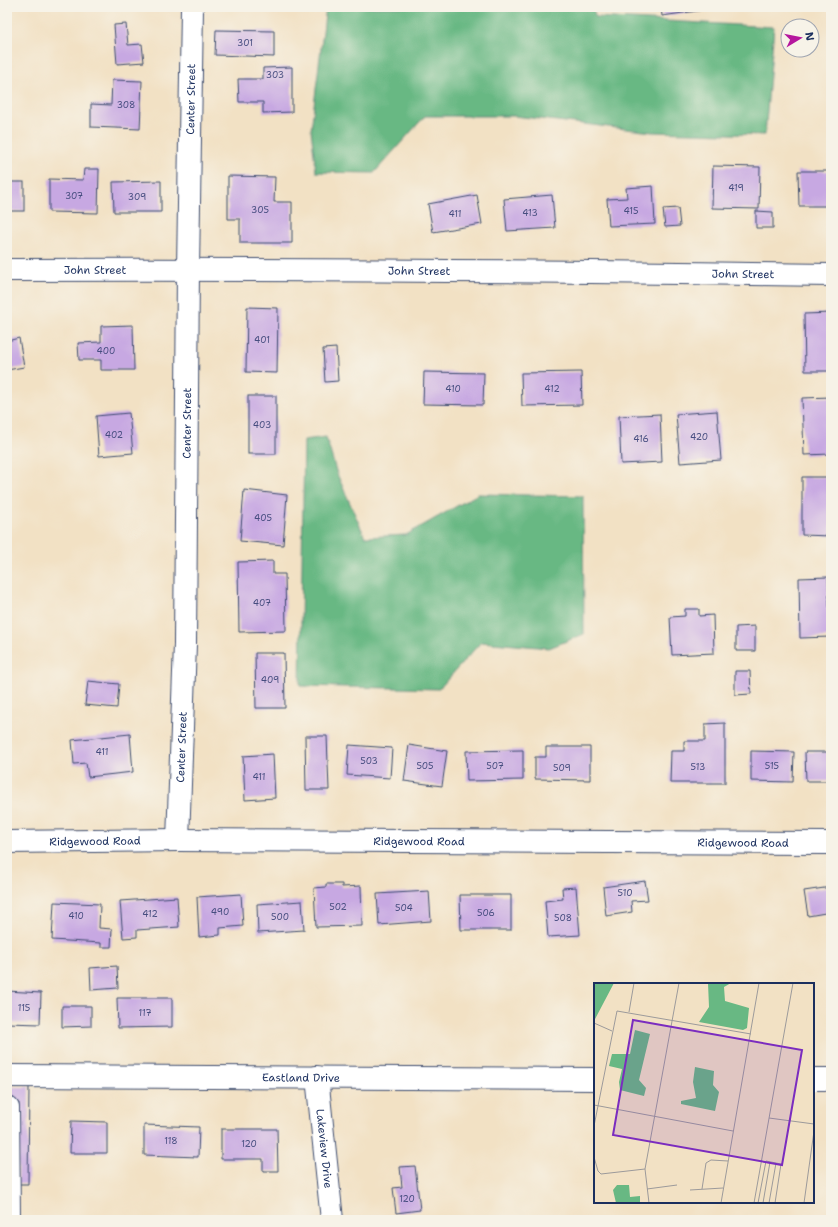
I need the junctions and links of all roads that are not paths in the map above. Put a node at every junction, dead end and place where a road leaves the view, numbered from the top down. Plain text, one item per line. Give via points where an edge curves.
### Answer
1 (192, 7) edge
2 (7, 270) edge
3 (188, 270) junction
4 (831, 275) edge
5 (178, 840) junction
6 (7, 842) edge
7 (831, 843) edge
8 (7, 1076) edge
9 (317, 1077) junction
10 (594, 1078) edge
11 (814, 1079) edge
12 (831, 1080) edge
13 (7, 1108) edge
14 (8, 1141) edge
15 (8, 1180) edge
16 (7, 1219) edge
17 (332, 1220) edge

1 - 3 street, Center Street
2 - 3 street, John Street
3 - 4 street, John Street
3 - 5 street, Center Street via 185,644
5 - 6 street, Ridgewood Road
5 - 7 street, Ridgewood Road
8 - 9 street, Eastland Drive
9 - 10 street, Eastland Drive
9 - 17 street, Lakeview Drive
11 - 12 street
13 - 14 street
14 - 15 street
15 - 16 street

